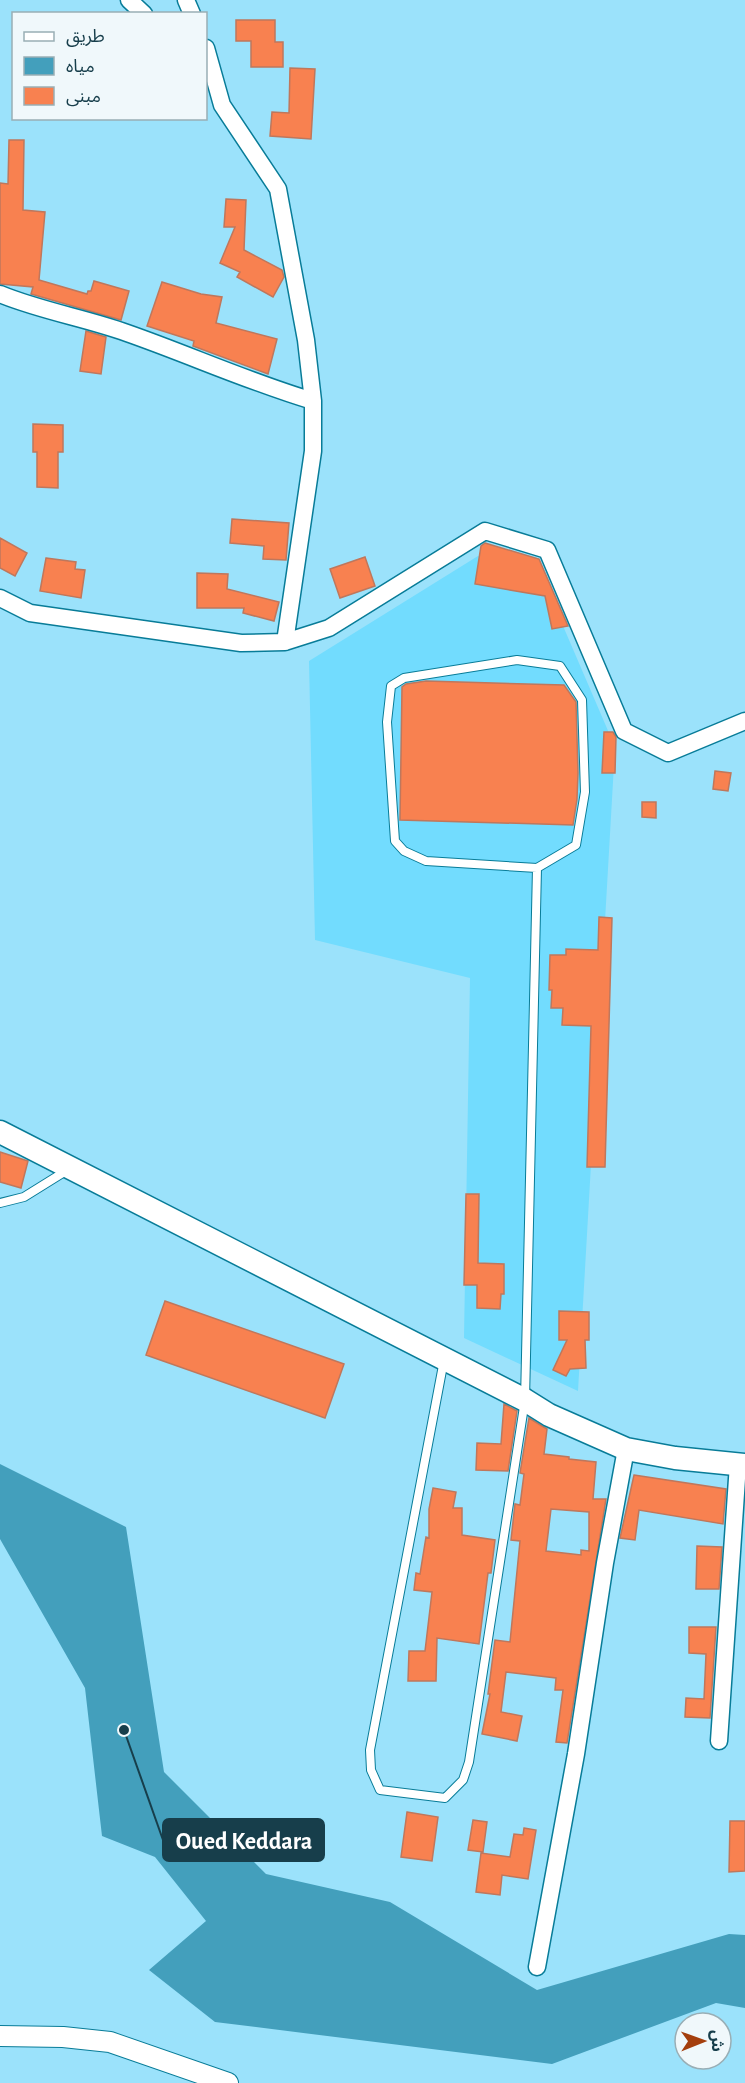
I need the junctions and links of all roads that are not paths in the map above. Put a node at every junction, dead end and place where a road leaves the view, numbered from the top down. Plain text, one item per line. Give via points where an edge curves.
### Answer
1 (129, 0) edge
2 (142, 12) edge
3 (207, 52) edge
4 (0, 294) edge
5 (313, 401) junction
6 (0, 598) edge
7 (285, 642) junction
8 (745, 721) edge
9 (537, 868) junction
10 (0, 1132) edge
11 (70, 1168) junction
12 (0, 1203) edge
13 (444, 1360) junction
14 (525, 1400) junction
15 (626, 1449) junction
16 (742, 1465) edge
17 (719, 1741) dead end
18 (537, 1967) dead end
19 (0, 2036) edge
20 (228, 2083) edge

1 - 2 street
3 - 5 street via 222,105 278,189 306,340
4 - 5 street via 126,332
5 - 7 street via 313,451
6 - 7 street via 30,613 241,643
7 - 8 street via 329,628 485,531 547,550 624,731 668,753
9 - 9 lane via 426,861 404,851 395,841 387,722 391,686 404,678 517,660 560,666 582,700 585,792 576,845
9 - 14 lane
10 - 11 main road
11 - 12 lane via 24,1197
11 - 13 main road
13 - 14 main road
13 - 14 lane via 370,1750 371,1770 380,1790 445,1798 463,1780
14 - 15 main road via 549,1415
15 - 16 main road
15 - 18 street
16 - 17 street
19 - 20 street via 110,2042

